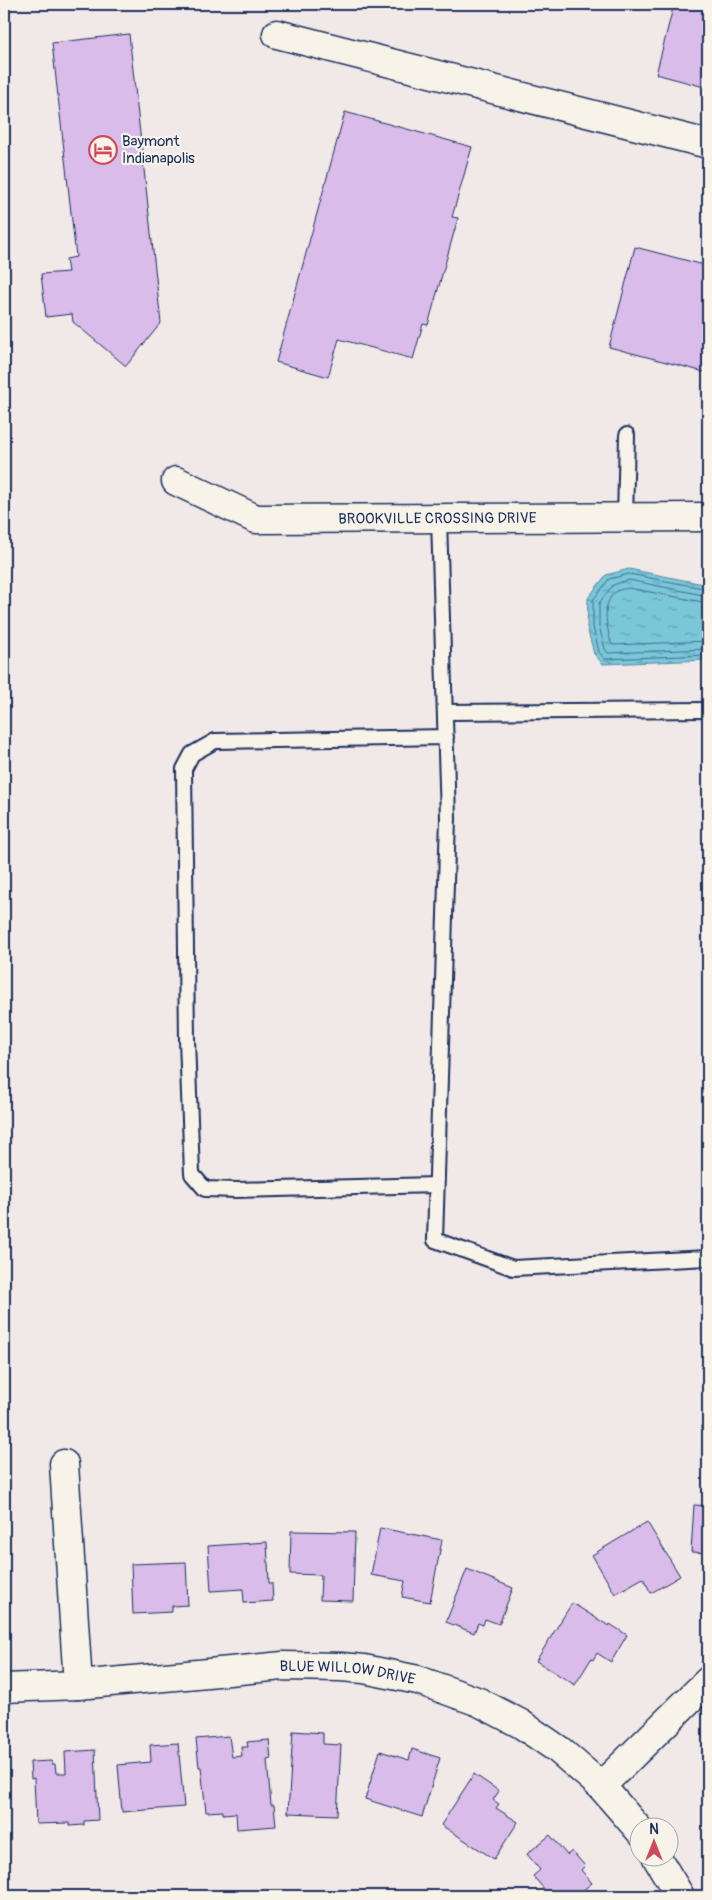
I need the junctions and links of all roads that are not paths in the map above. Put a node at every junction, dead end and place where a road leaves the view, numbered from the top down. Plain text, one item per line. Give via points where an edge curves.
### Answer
1 (277, 34) dead end
2 (708, 144) edge
3 (627, 435) dead end
4 (176, 481) dead end
5 (439, 518) junction
6 (625, 518) junction
7 (708, 518) edge
8 (708, 710) edge
9 (445, 712) junction
10 (446, 737) junction
11 (436, 1184) junction
12 (708, 1258) edge
13 (64, 1464) dead end
14 (708, 1681) edge
15 (78, 1685) junction
16 (4, 1688) edge
17 (601, 1786) junction
18 (630, 1819) edge
19 (664, 1868) edge
20 (680, 1896) edge

1 - 2 street
3 - 6 lane
4 - 5 street, BROOKVILLE CROSSING DRIVE via 256,518
5 - 6 street, BROOKVILLE CROSSING DRIVE
5 - 9 lane
6 - 7 street, BROOKVILLE CROSSING DRIVE
8 - 9 lane
9 - 10 lane
10 - 11 lane via 448,818
10 - 11 lane via 214,740 192,754 184,769 192,1174 205,1189
11 - 12 lane via 435,1240 513,1268
13 - 15 street
14 - 17 street
15 - 16 street, BLUE WILLOW DRIVE
15 - 17 street, BLUE WILLOW DRIVE via 283,1666 376,1671 440,1686 479,1702 521,1724 559,1750
17 - 18 street, BLUE WILLOW DRIVE
19 - 20 street

